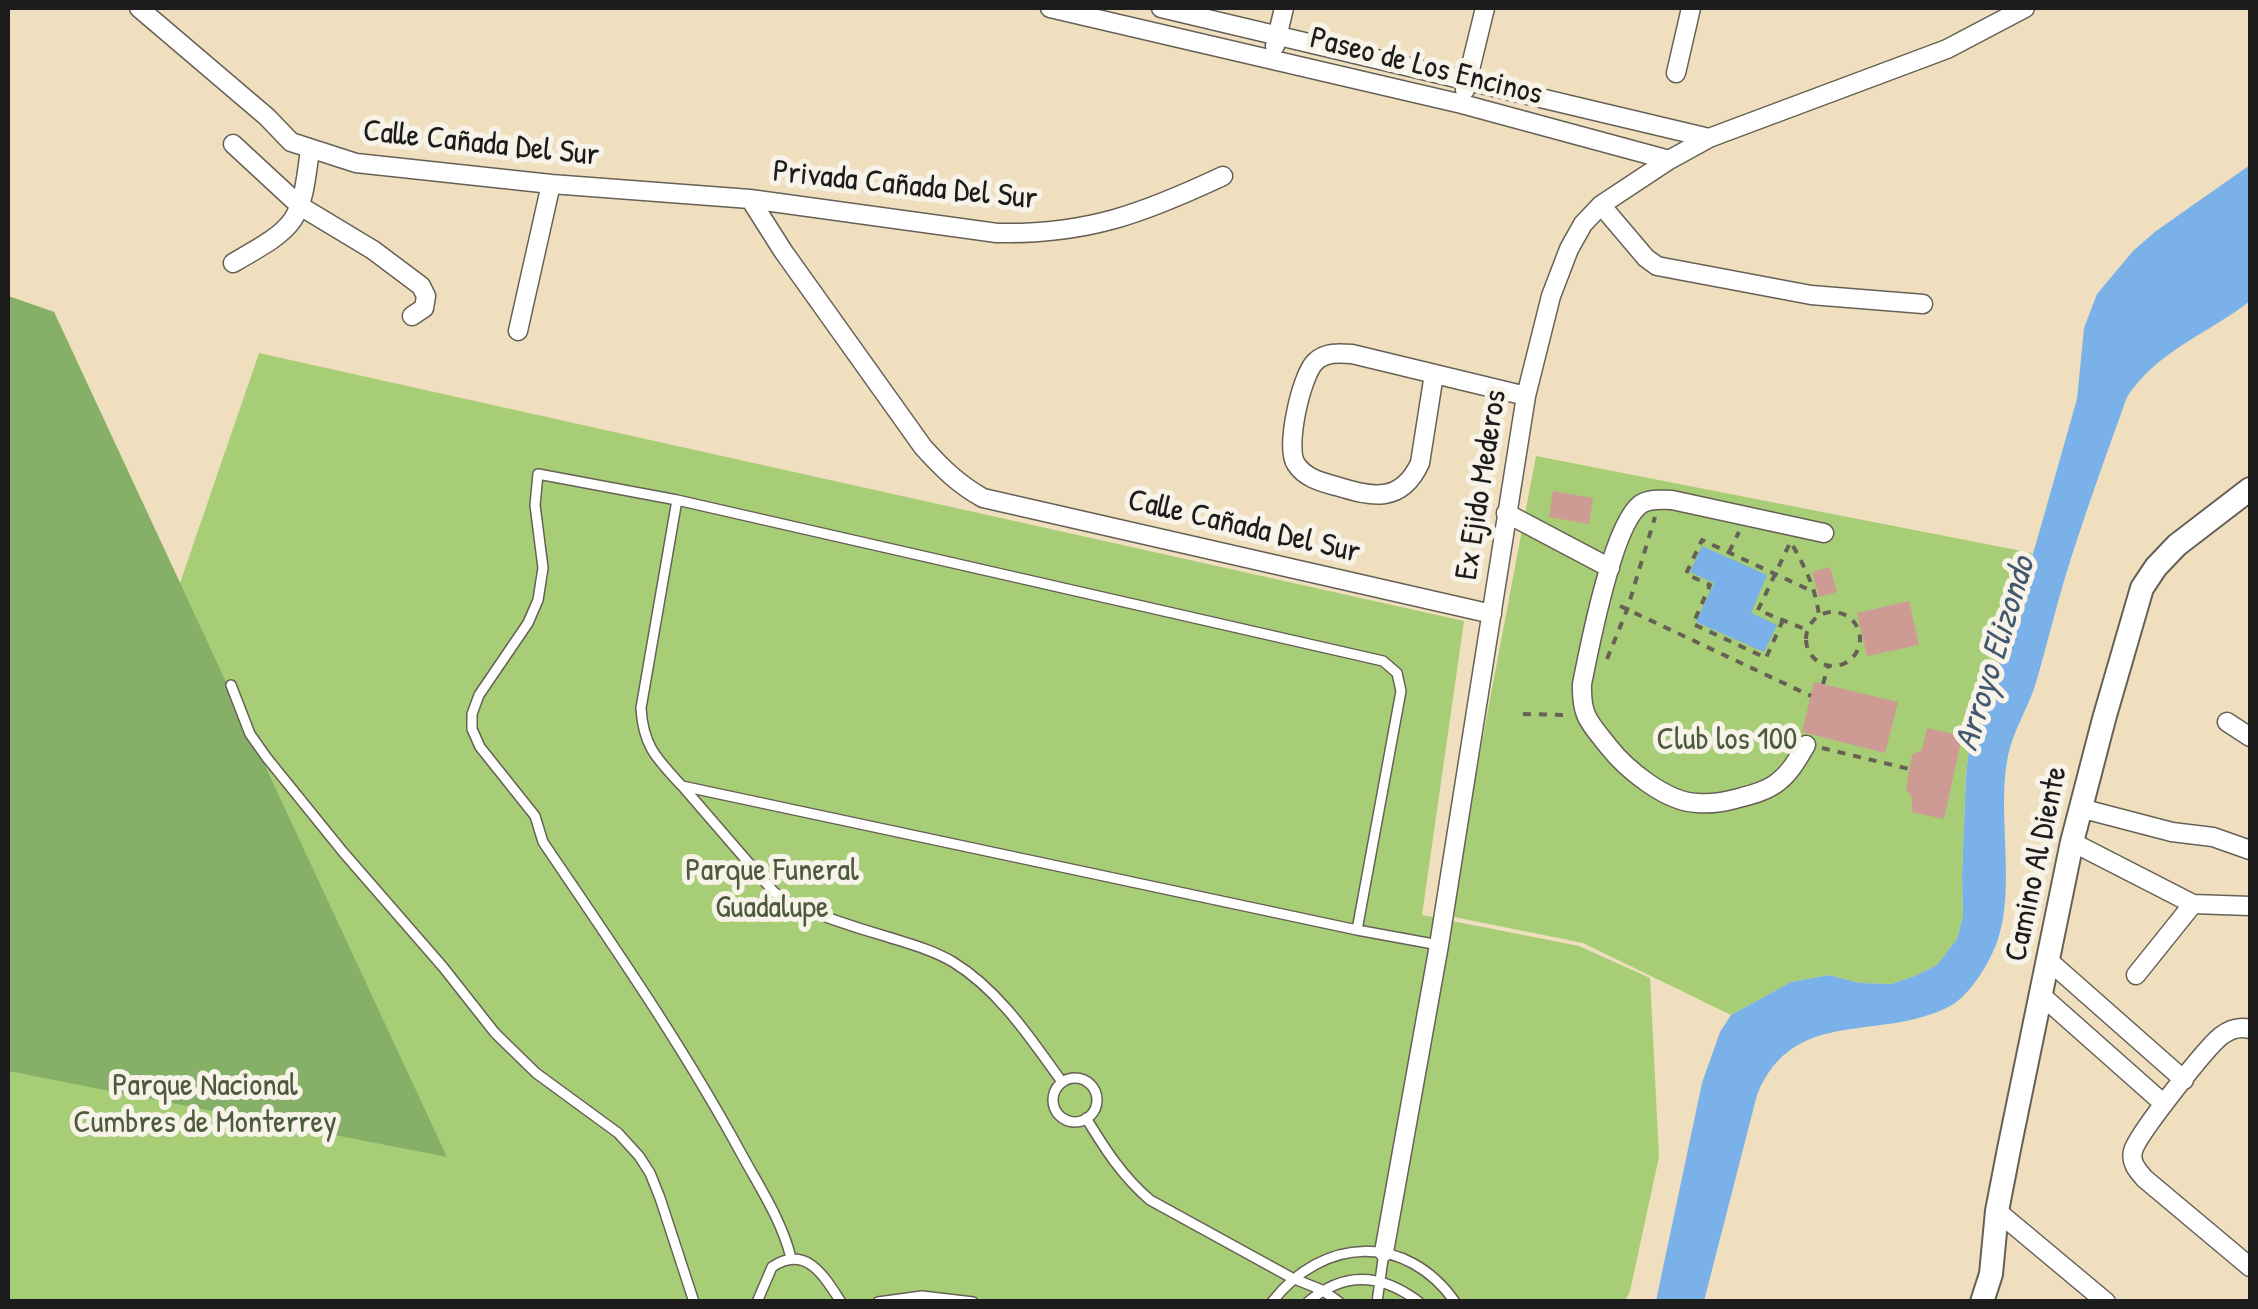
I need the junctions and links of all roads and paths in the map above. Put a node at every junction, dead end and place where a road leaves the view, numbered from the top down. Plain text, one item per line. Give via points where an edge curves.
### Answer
1 (139, 8) edge
2 (1050, 8) edge
3 (1161, 8) edge
4 (1284, 8) edge
5 (1485, 8) edge
6 (1691, 8) edge
7 (2025, 8) edge
8 (1082, 11) edge
9 (1278, 35) junction
10 (1272, 60) junction
11 (1676, 74) dead end
12 (1467, 80) junction
13 (1462, 104) junction
14 (1709, 138) junction
15 (233, 144) dead end
16 (310, 149) junction
17 (1668, 160) junction
18 (1223, 176) dead end
19 (551, 184) junction
20 (750, 199) junction
21 (1601, 205) junction
22 (300, 206) junction
23 (233, 263) dead end
24 (1923, 304) dead end
25 (412, 316) dead end
26 (518, 331) dead end
27 (1434, 374) junction
28 (1526, 396) junction
29 (2250, 490) edge
30 (677, 500) junction
31 (1506, 513) junction
32 (1656, 515) dead end
33 (1739, 532) dead end
34 (1824, 533) dead end
35 (1729, 552) junction
36 (1610, 568) junction
37 (1776, 574) junction
38 (1814, 592) junction
39 (1602, 598) junction
40 (1627, 610) junction
41 (1492, 614) junction
42 (1818, 616) junction
43 (1783, 620) junction
44 (1807, 630) junction
45 (1606, 663) dead end
46 (1828, 666) junction
47 (1823, 684) dead end
48 (231, 686) dead end
49 (1810, 696) dead end
50 (1523, 714) dead end
51 (1585, 716) junction
52 (2227, 722) dead end
53 (2250, 737) edge
54 (1806, 745) joint
55 (1910, 769) dead end
56 (682, 786) junction
57 (2080, 808) junction
58 (2072, 842) junction
59 (2250, 850) edge
60 (2193, 904) junction
61 (2250, 906) edge
62 (1357, 930) junction
63 (1438, 944) junction
64 (2048, 960) junction
65 (2136, 976) dead end
66 (2041, 995) junction
67 (2250, 1029) edge
68 (2184, 1080) junction
69 (1062, 1082) junction
70 (2164, 1104) junction
71 (1086, 1118) junction
72 (1997, 1211) junction
73 (1384, 1252) junction
74 (791, 1258) junction
75 (2250, 1267) edge
76 (1292, 1278) junction
77 (1380, 1281) junction
78 (1322, 1290) junction
79 (694, 1302) edge
80 (757, 1302) edge
81 (841, 1302) edge
82 (878, 1302) edge
83 (973, 1302) edge
84 (1272, 1302) edge
85 (1308, 1302) edge
86 (1339, 1302) edge
87 (1377, 1302) edge
88 (1418, 1302) edge
89 (1456, 1302) edge
90 (1982, 1302) edge
91 (2106, 1302) edge

1 - 16 street, Calle Cañada Del Sur via 290,142
2 - 8 street, Paseo de Los Encinos
3 - 9 street, Paseo de Los Encinos
4 - 9 street
5 - 12 street
6 - 11 street
7 - 14 street, Ex Ejido Mederos via 1946,49
8 - 10 street, Paseo de Los Encinos
9 - 10 street
9 - 12 street, Paseo de Los Encinos
10 - 13 street, Paseo de Los Encinos
12 - 13 street
12 - 14 street, Paseo de Los Encinos
13 - 17 street, Paseo de Los Encinos
14 - 17 street, Ex Ejido Mederos
15 - 22 street
16 - 19 street, Calle Cañada Del Sur via 392,168
16 - 22 street
17 - 21 street, Ex Ejido Mederos
18 - 20 street, Privada Cañada Del Sur via 1134,214 1033,234
19 - 20 street, Calle Cañada Del Sur
19 - 26 street
20 - 41 street, Calle Cañada Del Sur via 923,447 983,498
21 - 24 street via 1657,266 1811,296
21 - 28 street, Ex Ejido Mederos via 1569,249
22 - 23 street via 276,238
22 - 25 street via 421,286 424,308
27 - 27 street via 1420,463 1407,484 1387,494 1364,494 1299,468 1291,445 1307,375 1320,358 1352,354
27 - 28 street
28 - 31 street, Ex Ejido Mederos
29 - 57 street, Camino Al Diente via 2176,545 2142,588
30 - 56 lane via 641,708 646,743
30 - 62 lane via 1392,667 1402,691
30 - 74 lane via 538,474 538,600 479,696 472,729 535,816 543,842 725,1124 786,1236
31 - 36 street
31 - 41 street, Ex Ejido Mederos
32 - 40 path
33 - 35 path
34 - 36 street via 1658,499 1642,504 1627,522
35 - 37 path
35 - 43 path via 1702,540 1686,574 1710,585 1692,624 1766,658
36 - 39 street
37 - 38 path
37 - 38 path via 1790,542
37 - 43 path via 1758,610
38 - 42 path
39 - 40 path
39 - 51 street via 1582,684
40 - 45 path
40 - 49 path
41 - 63 street, Ex Ejido Mederos
42 - 44 path
42 - 46 path via 1844,615 1859,634 1852,658
43 - 44 path
44 - 46 path via 1807,649
46 - 47 path
48 - 79 lane via 250,734 268,758 495,1033 638,1156 660,1198
50 - 51 path
51 - 54 street via 1618,759 1659,791 1694,804 1776,784
52 - 53 street
54 - 55 path
56 - 62 lane
56 - 69 lane via 785,901 926,950 976,978
57 - 58 street, Camino Al Diente
57 - 59 street
58 - 60 street
58 - 64 street, Camino Al Diente
60 - 61 street
60 - 65 street
62 - 63 lane
63 - 73 street, Ex Ejido Mederos
64 - 66 street, Camino Al Diente
64 - 68 street
66 - 70 street
66 - 72 street, Camino Al Diente
67 - 68 street via 2241,1026 2218,1038
68 - 70 street
69 - 71 lane via 1053,1096 1056,1111 1068,1120
69 - 71 lane via 1077,1078 1090,1085 1096,1098
70 - 75 street via 2133,1150 2136,1168
71 - 76 lane via 1116,1167 1150,1200
72 - 90 street, Camino Al Diente
72 - 91 street
73 - 76 lane via 1319,1260
73 - 77 lane
73 - 89 lane via 1416,1263
74 - 80 lane via 772,1267
74 - 81 lane via 816,1269
76 - 78 lane
76 - 84 lane
77 - 78 lane via 1340,1282
77 - 87 lane
77 - 88 lane
78 - 85 lane
78 - 86 lane
82 - 83 lane via 922,1296

